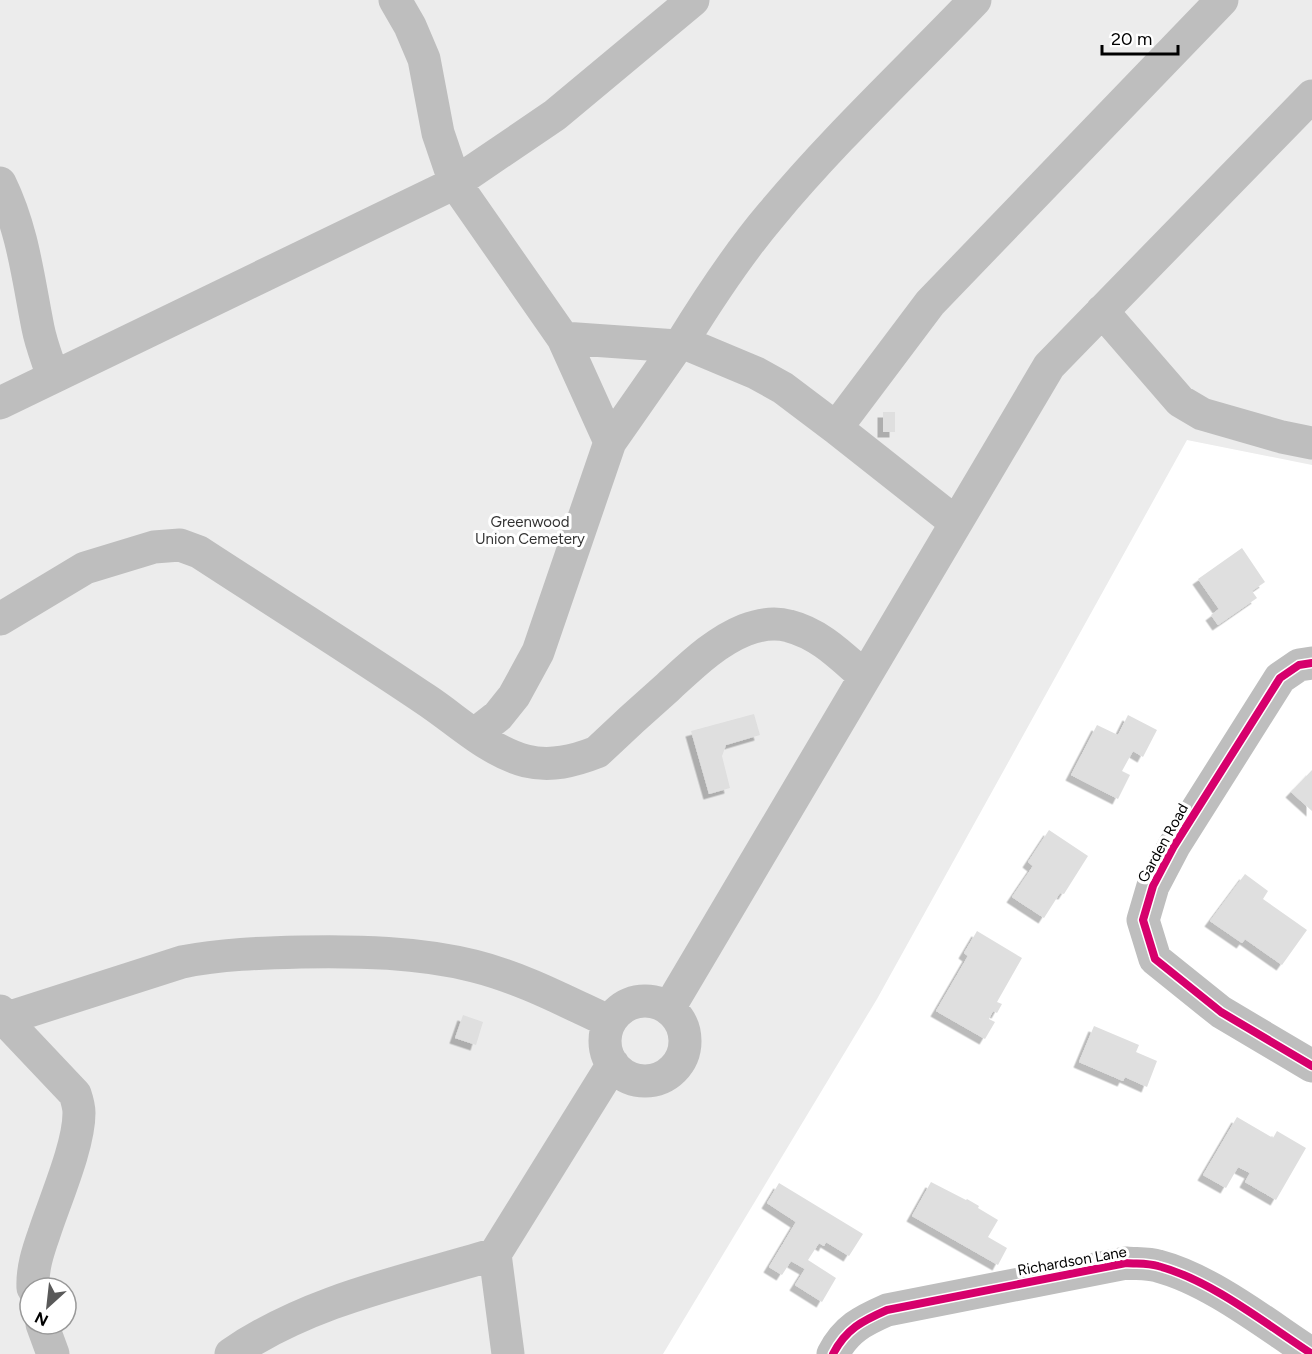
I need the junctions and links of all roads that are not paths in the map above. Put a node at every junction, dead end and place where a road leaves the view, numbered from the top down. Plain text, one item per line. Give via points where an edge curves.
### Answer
1 (395, 0) edge
2 (693, 0) edge
3 (975, 0) edge
4 (1222, 0) edge
5 (1312, 96) edge
6 (0, 183) edge
7 (455, 183) junction
8 (1102, 311) junction
9 (563, 338) junction
10 (680, 344) junction
11 (53, 377) junction
12 (0, 403) edge
13 (836, 428) junction
14 (610, 442) junction
15 (1312, 443) edge
16 (955, 522) junction
17 (0, 619) edge
18 (1312, 663) edge
19 (864, 676) junction
20 (476, 734) junction
21 (669, 1008) junction
22 (1, 1017) edge
23 (610, 1022) junction
24 (613, 1064) junction
25 (1312, 1066) edge
26 (495, 1254) junction
27 (33, 1276) edge
28 (46, 1336) edge
29 (53, 1354) edge
30 (231, 1354) edge
31 (508, 1354) edge
32 (833, 1354) edge
33 (1312, 1354) edge

1 - 7 street via 424,59 438,133
2 - 7 street via 555,116
3 - 10 street via 789,193 739,255
4 - 13 street via 930,303
5 - 8 street
6 - 11 street via 17,224 38,330
7 - 9 street
7 - 11 street
8 - 15 street via 1180,401 1202,414
8 - 16 street via 1049,366
9 - 10 street
9 - 14 street
10 - 13 street via 765,378
10 - 14 street
11 - 12 street
13 - 16 street
14 - 20 street via 538,652 514,696
16 - 19 street
17 - 20 street via 85,568 154,547 180,545 199,552
18 - 25 street, Garden Road via 1299,664 1280,678 1174,846 1153,886 1143,920 1155,959 1221,1012
19 - 20 street via 808,632 787,625 765,625 744,630 704,655 597,752 554,764 526,761
19 - 21 street
21 - 23 street via 643,1000 618,1011
21 - 24 street via 685,1030 685,1050 676,1068 654,1081 640,1081 628,1077
22 - 23 street via 208,957 346,951 406,955 473,966 537,988
22 - 27 street via 75,1094 79,1109 74,1144
23 - 24 street via 605,1047
24 - 26 street
26 - 30 street via 314,1310
26 - 31 street
28 - 29 street
32 - 33 street, Richardson Lane via 858,1323 887,1310 1126,1263 1156,1266 1187,1276

